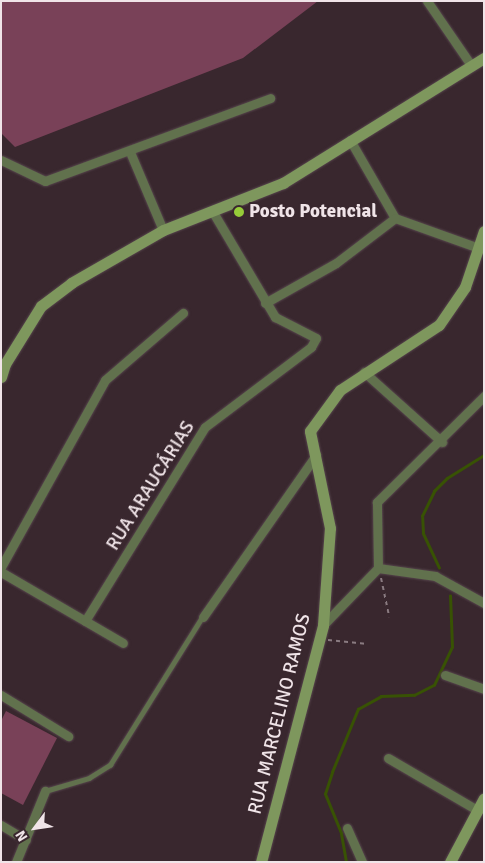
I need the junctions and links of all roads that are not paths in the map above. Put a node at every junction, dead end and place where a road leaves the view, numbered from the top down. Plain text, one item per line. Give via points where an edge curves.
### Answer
1 (427, 1) edge
2 (484, 58) edge
3 (471, 65) junction
4 (270, 98) dead end
5 (350, 140) junction
6 (130, 152) junction
7 (1, 160) edge
8 (213, 212) junction
9 (395, 218) junction
10 (163, 230) junction
11 (484, 231) edge
12 (476, 247) junction
13 (265, 303) junction
14 (184, 313) dead end
15 (3, 364) edge
16 (364, 372) junction
17 (1, 377) edge
18 (484, 396) edge
19 (442, 442) junction
20 (316, 455) junction
21 (1, 566) edge
22 (378, 568) junction
23 (1, 572) edge
24 (484, 604) edge
25 (203, 617) joint
26 (85, 621) junction
27 (323, 625) junction
28 (123, 643) dead end
29 (445, 675) dead end
30 (484, 689) edge
31 (1, 695) edge
32 (68, 736) dead end
33 (388, 758) dead end
34 (45, 791) joint
35 (484, 798) edge
36 (477, 810) junction
37 (1, 825) edge
38 (347, 828) dead end
39 (26, 840) junction
40 (16, 862) edge
41 (261, 862) edge
42 (362, 862) edge
43 (450, 862) edge

1 - 3 street
2 - 3 main road
3 - 5 main road
4 - 6 street
5 - 8 main road via 283,183
5 - 9 street
6 - 7 street via 46,180
6 - 10 street
8 - 10 main road
8 - 13 street, RUA ARAUCÁRIAS
9 - 12 street
9 - 13 street via 336,263
10 - 15 main road via 116,254 41,306
11 - 12 main road, RUA MARCELINO RAMOS
12 - 16 main road, RUA MARCELINO RAMOS via 465,287 439,325
13 - 26 street, RUA ARAUCÁRIAS via 275,317 308,330 316,338 311,347 205,427
14 - 21 street via 105,380
15 - 17 main road
16 - 19 street
16 - 20 main road, RUA MARCELINO RAMOS via 340,390 310,431
18 - 19 street
19 - 22 street via 377,502
20 - 25 street
20 - 27 main road, RUA MARCELINO RAMOS via 330,528
22 - 24 street via 435,576
22 - 27 street
23 - 26 street
25 - 34 lane via 110,765 89,778
26 - 28 street
27 - 41 main road, RUA MARCELINO RAMOS
29 - 30 street
31 - 32 street
33 - 36 street
34 - 39 street
35 - 36 main road
36 - 43 main road
37 - 39 street
38 - 42 street
39 - 40 street

